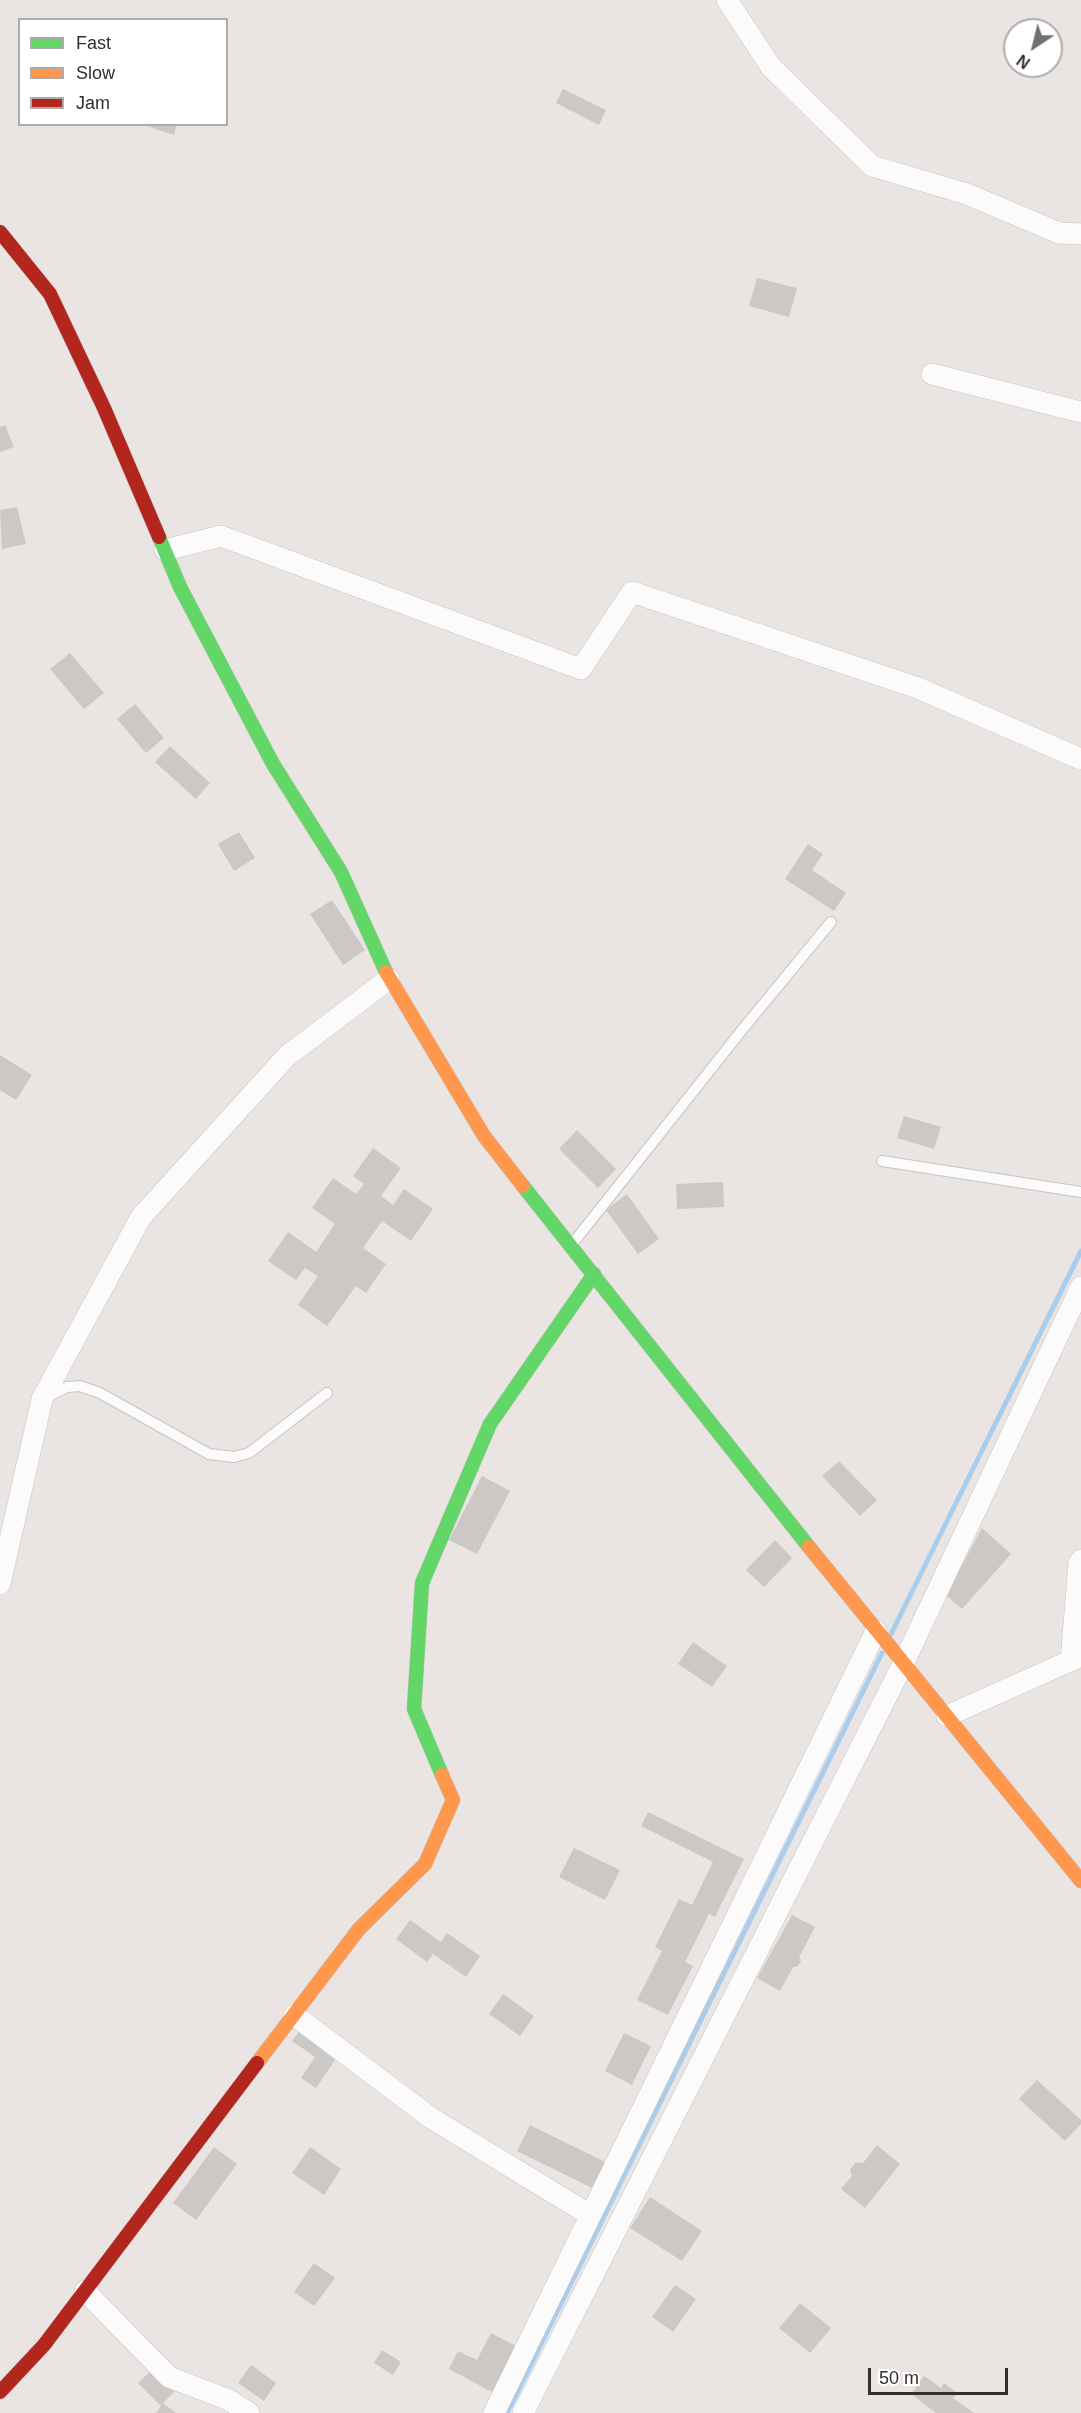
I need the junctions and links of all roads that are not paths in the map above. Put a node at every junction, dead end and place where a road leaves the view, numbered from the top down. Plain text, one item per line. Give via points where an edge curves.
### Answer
1 (726, 0) edge
2 (0, 232) edge
3 (1081, 234) edge
4 (932, 374) dead end
5 (1081, 412) edge
6 (165, 550) junction
7 (1081, 759) edge
8 (831, 922) dead end
9 (389, 979) junction
10 (882, 1161) dead end
11 (1081, 1192) edge
12 (571, 1246) junction
13 (594, 1274) junction
14 (1081, 1287) edge
15 (327, 1393) dead end
16 (42, 1399) junction
17 (1081, 1560) edge
18 (0, 1584) edge
19 (876, 1631) junction
20 (899, 1657) junction
21 (1076, 1659) edge
22 (947, 1716) junction
23 (1081, 1881) edge
24 (294, 2015) junction
25 (591, 2215) junction
26 (85, 2291) junction
27 (0, 2392) edge
28 (249, 2413) edge
29 (494, 2413) edge
30 (523, 2413) edge

1 - 3 street via 771,67 872,166 967,194 1059,233
2 - 6 street via 50,294
4 - 5 street
6 - 7 street via 221,537 581,669 632,592 918,688
6 - 9 street via 180,587 273,764 341,872
8 - 12 lane
9 - 12 street via 484,1136
9 - 16 street via 287,1056 141,1218
10 - 11 lane
12 - 13 street
13 - 19 street
13 - 24 street via 490,1424 422,1583 414,1709 453,1800 425,1864 359,1929
14 - 20 street
15 - 16 lane via 249,1453 234,1457 209,1454 100,1393 80,1386 67,1387
16 - 18 street
17 - 21 street
19 - 20 street
19 - 25 street
20 - 22 street
20 - 30 street
21 - 22 street
22 - 23 street
24 - 25 street via 431,2118
24 - 26 street
25 - 29 street
26 - 27 street via 44,2345
26 - 28 street via 169,2377 229,2400

